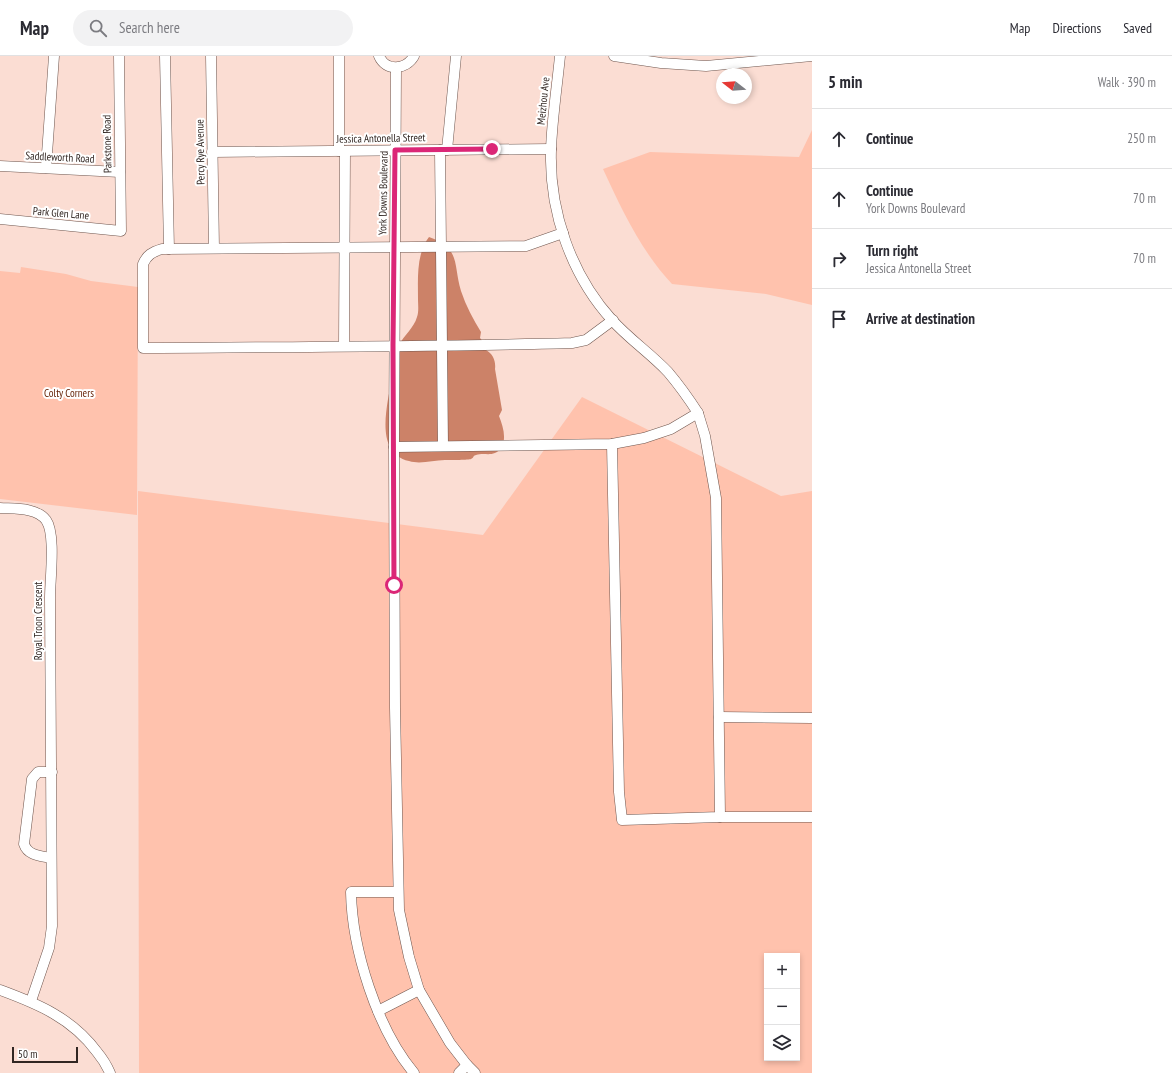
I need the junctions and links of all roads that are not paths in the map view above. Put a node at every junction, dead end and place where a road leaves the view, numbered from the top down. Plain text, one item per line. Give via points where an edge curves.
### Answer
1 (54, 56) edge
2 (119, 56) edge
3 (165, 56) edge
4 (211, 56) edge
5 (339, 56) edge
6 (379, 56) edge
7 (414, 56) edge
8 (456, 56) edge
9 (560, 56) edge
10 (619, 56) edge
11 (812, 56) edge
12 (661, 59) edge
13 (396, 68) junction
14 (551, 149) junction
15 (395, 150) junction
16 (444, 150) junction
17 (342, 151) junction
18 (212, 152) junction
19 (0, 166) edge
20 (46, 168) junction
21 (120, 172) junction
22 (0, 219) edge
23 (121, 231) joint
24 (563, 233) junction
25 (442, 247) junction
26 (214, 248) junction
27 (344, 248) junction
28 (394, 248) junction
29 (169, 249) junction
30 (613, 320) junction
31 (393, 345) junction
32 (344, 346) junction
33 (442, 347) junction
34 (698, 413) junction
35 (612, 444) junction
36 (443, 446) junction
37 (394, 447) junction
38 (0, 508) edge
39 (719, 717) junction
40 (812, 718) edge
41 (52, 772) junction
42 (720, 817) junction
43 (812, 817) edge
44 (51, 858) junction
45 (398, 892) junction
46 (0, 990) edge
47 (419, 990) junction
48 (31, 1001) junction
49 (378, 1011) junction
50 (467, 1065) junction
51 (110, 1073) edge
52 (414, 1073) edge
53 (459, 1073) edge
54 (475, 1073) edge

1 - 20 street
2 - 21 street, Parkstone Road
3 - 29 street
4 - 18 street, Percy Rye Avenue
5 - 17 street
6 - 13 street via 384,63
7 - 13 street via 406,65
8 - 16 street
9 - 14 street, Meizhou Ave
10 - 12 street
11 - 12 street via 706,66
13 - 15 street, York Downs Boulevard
14 - 16 street, Jessica Antonella Street
14 - 24 street, Meizhou Ave via 553,191
15 - 16 street, Jessica Antonella Street
15 - 17 street, Jessica Antonella Street
15 - 28 street, York Downs Boulevard
16 - 25 street
17 - 18 street, Jessica Antonella Street
17 - 27 street
18 - 26 street, Percy Rye Avenue
19 - 20 street, Saddleworth Road
20 - 21 street, Saddleworth Road
21 - 23 street, Parkstone Road
22 - 23 street, Park Glen Lane
24 - 25 street via 526,246
24 - 30 street, Meizhou Ave via 572,259 586,284
25 - 28 street
25 - 33 street
26 - 27 street
26 - 29 street
27 - 28 street
27 - 32 street
28 - 31 street, York Downs Boulevard
29 - 32 street via 153,252 146,257 143,264 143,348
30 - 33 street via 586,340 572,344
30 - 34 street, Meizhou Ave via 667,372
31 - 32 street
31 - 33 street
31 - 37 street, York Downs Boulevard
33 - 36 street
34 - 35 street via 671,429 644,438
34 - 39 street, Meizhou Ave via 706,436 716,498
35 - 36 street
35 - 42 street via 619,792 622,820
36 - 37 street
37 - 45 street, York Downs Boulevard
38 - 41 street, Royal Troon Crescent via 30,511 46,520 51,530
39 - 40 street
39 - 42 street, Meizhou Ave
41 - 44 street, Royal Troon Crescent
41 - 44 street via 38,772 32,779 24,844 30,853
42 - 43 street
44 - 48 street, Royal Troon Crescent via 51,937
45 - 47 street, York Downs Boulevard via 399,910 409,957
45 - 49 street via 351,892 351,915 363,972
46 - 48 street
47 - 49 street
47 - 50 street, York Downs Boulevard via 450,1043
48 - 51 street via 55,1013 81,1032
49 - 52 street
50 - 53 street
50 - 54 street, York Downs Boulevard

